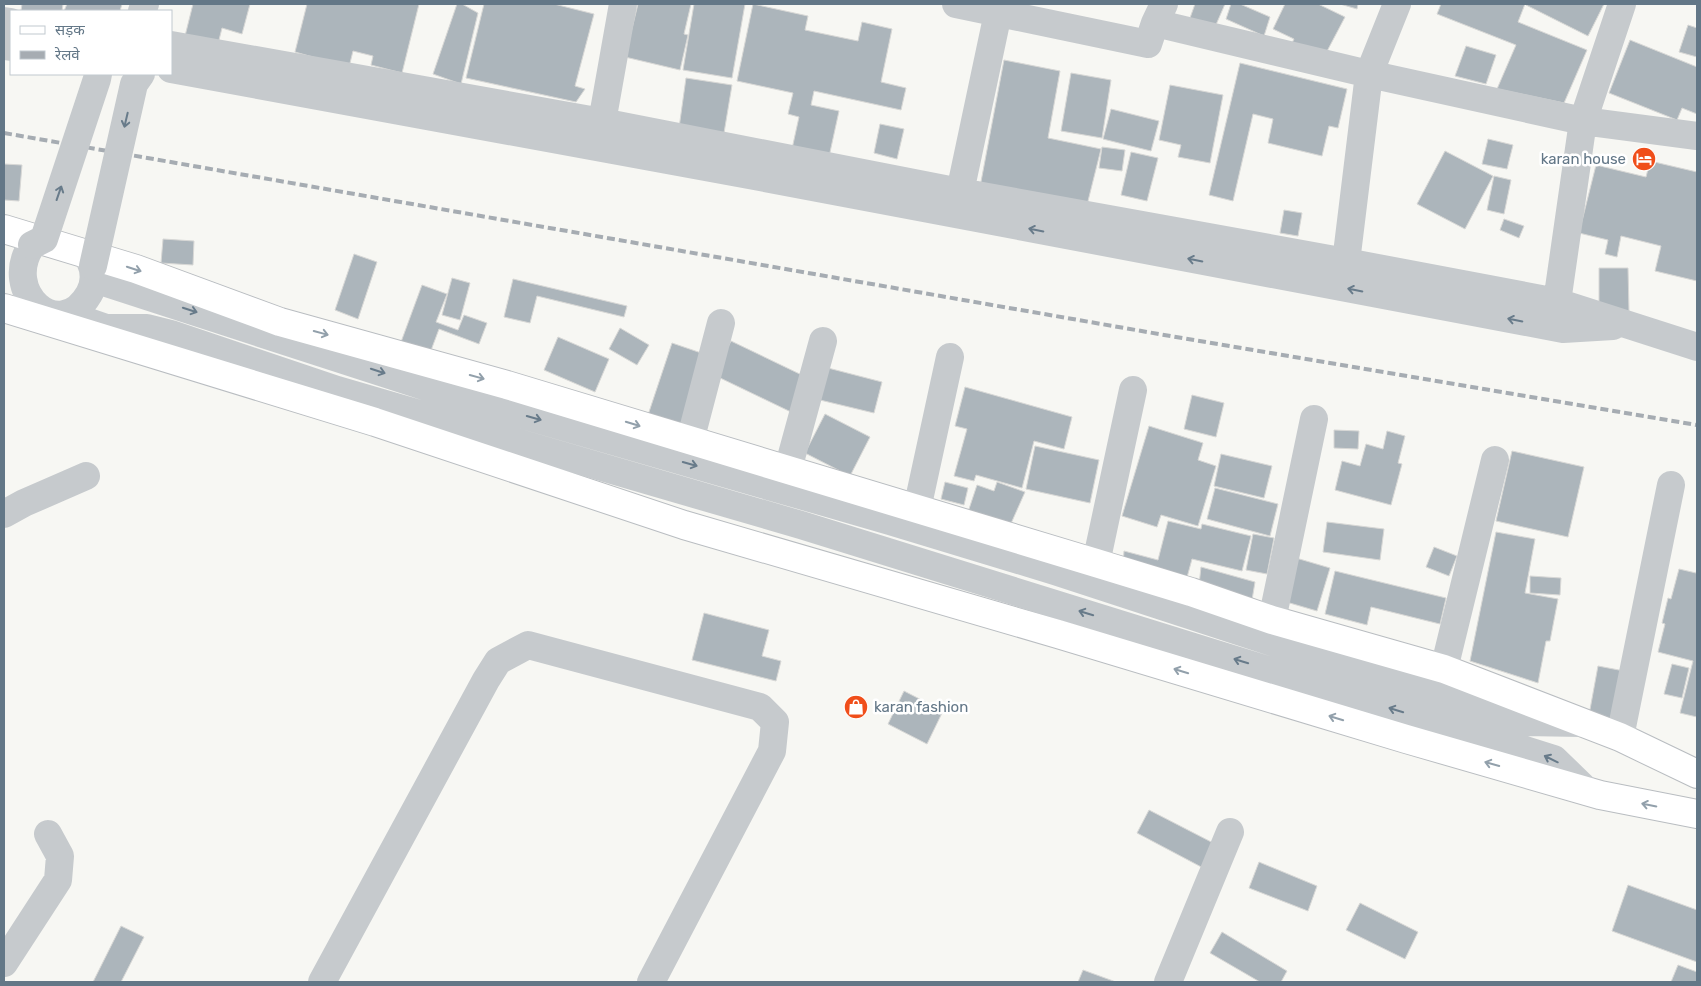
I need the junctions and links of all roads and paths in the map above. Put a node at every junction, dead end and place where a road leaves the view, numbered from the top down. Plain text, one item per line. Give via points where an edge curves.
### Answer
1 (623, 4) edge
2 (956, 4) edge
3 (1397, 4) edge
4 (1622, 4) edge
5 (998, 12) junction
6 (1160, 14) edge
7 (172, 45) edge
8 (172, 69) edge
9 (1369, 74) junction
10 (98, 75) edge
11 (140, 75) edge
12 (1583, 121) junction
13 (602, 122) junction
14 (1697, 136) edge
15 (960, 192) junction
16 (4, 229) edge
17 (23, 248) edge
18 (1346, 262) junction
19 (94, 273) junction
20 (9, 296) edge
21 (1557, 302) junction
22 (64, 314) junction
23 (721, 323) dead end
24 (1629, 325) junction
25 (823, 341) dead end
26 (1697, 347) edge
27 (950, 357) dead end
28 (1133, 390) dead end
29 (1314, 419) dead end
30 (690, 441) junction
31 (1495, 460) dead end
32 (788, 469) junction
33 (86, 476) dead end
34 (1671, 485) dead end
35 (917, 509) junction
36 (4, 514) edge
37 (1096, 563) junction
38 (1272, 620) junction
39 (1444, 669) junction
40 (1585, 723) junction
41 (1620, 737) junction
42 (1697, 774) edge
43 (1587, 791) junction
44 (1697, 814) edge
45 (1230, 832) dead end
46 (48, 834) dead end
47 (4, 963) edge
48 (322, 982) edge
49 (651, 982) edge
50 (1168, 982) edge

1 - 13 street
2 - 5 street
3 - 9 street
4 - 12 street
5 - 6 street via 1148,44
5 - 15 street
6 - 9 street
7 - 13 street
24 -> 8 street via 1563,329
9 - 12 street
9 - 18 street
17 -> 10 street, bridge
11 -> 19 street, bridge via 134,84
12 - 14 street
12 - 21 street
13 - 15 street
15 - 18 street
16 -> 30 main road via 136,269 280,322 507,385
17 - 19 street via 56,237 68,240 88,255
17 - 20 street
18 - 21 street
19 - 22 street via 92,290 85,301
19 -> 40 street via 436,390 1055,571 1517,722
20 - 22 street via 38,311
43 -> 20 main road via 684,525
21 - 24 street
43 -> 22 street via 1554,759 1545,756 801,525 337,390 171,334 147,328 106,328
23 - 30 street
24 - 26 street
25 - 32 street
27 - 35 street
28 - 37 street
29 - 38 street
30 - 32 main road
31 - 39 street
32 - 35 main road
33 - 36 street
34 - 41 street
35 - 37 main road
37 - 38 main road
38 - 39 main road
39 - 40 main road
40 - 41 main road
41 - 42 main road
44 -> 43 main road
45 - 50 street
46 - 47 street via 60,856 58,880
48 - 49 street via 486,680 498,661 528,644 760,708 776,722 772,751

